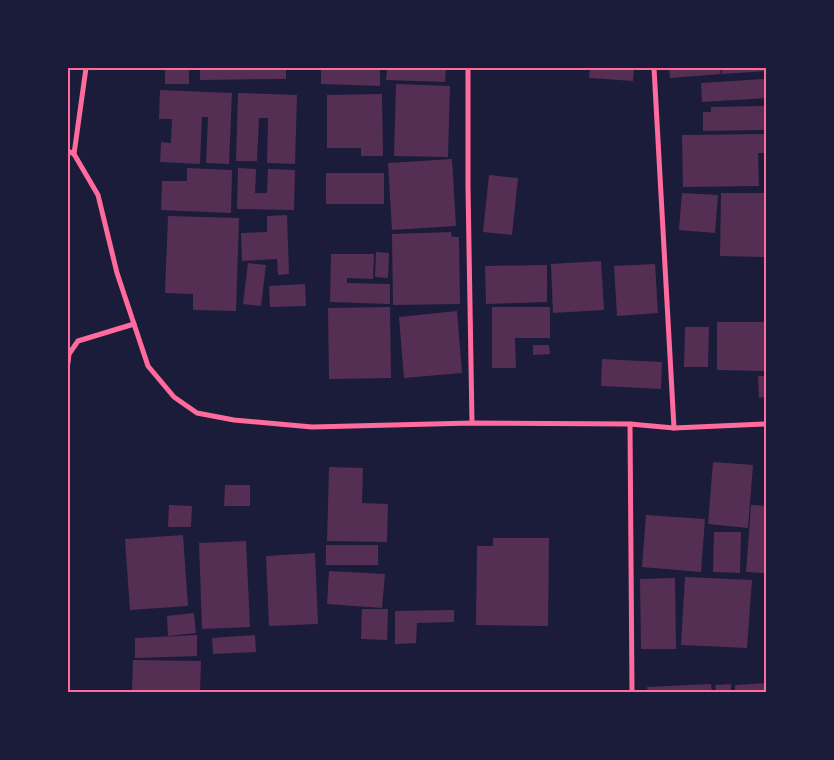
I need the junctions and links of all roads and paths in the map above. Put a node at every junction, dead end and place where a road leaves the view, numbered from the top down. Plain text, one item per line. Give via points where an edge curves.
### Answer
1 (86, 68) edge
2 (468, 68) edge
3 (654, 68) edge
4 (68, 151) edge
5 (74, 154) junction
6 (134, 324) junction
7 (68, 363) edge
8 (472, 423) junction
9 (630, 424) junction
10 (766, 424) edge
11 (674, 428) junction
12 (632, 692) edge

1 - 5 street
2 - 8 street
3 - 11 street
4 - 5 street
5 - 6 street via 98,196 117,273
6 - 7 street via 78,341 69,354
6 - 8 street via 148,366 174,397 197,412 234,420 312,427
8 - 9 street
9 - 11 street
9 - 12 street
10 - 11 street

